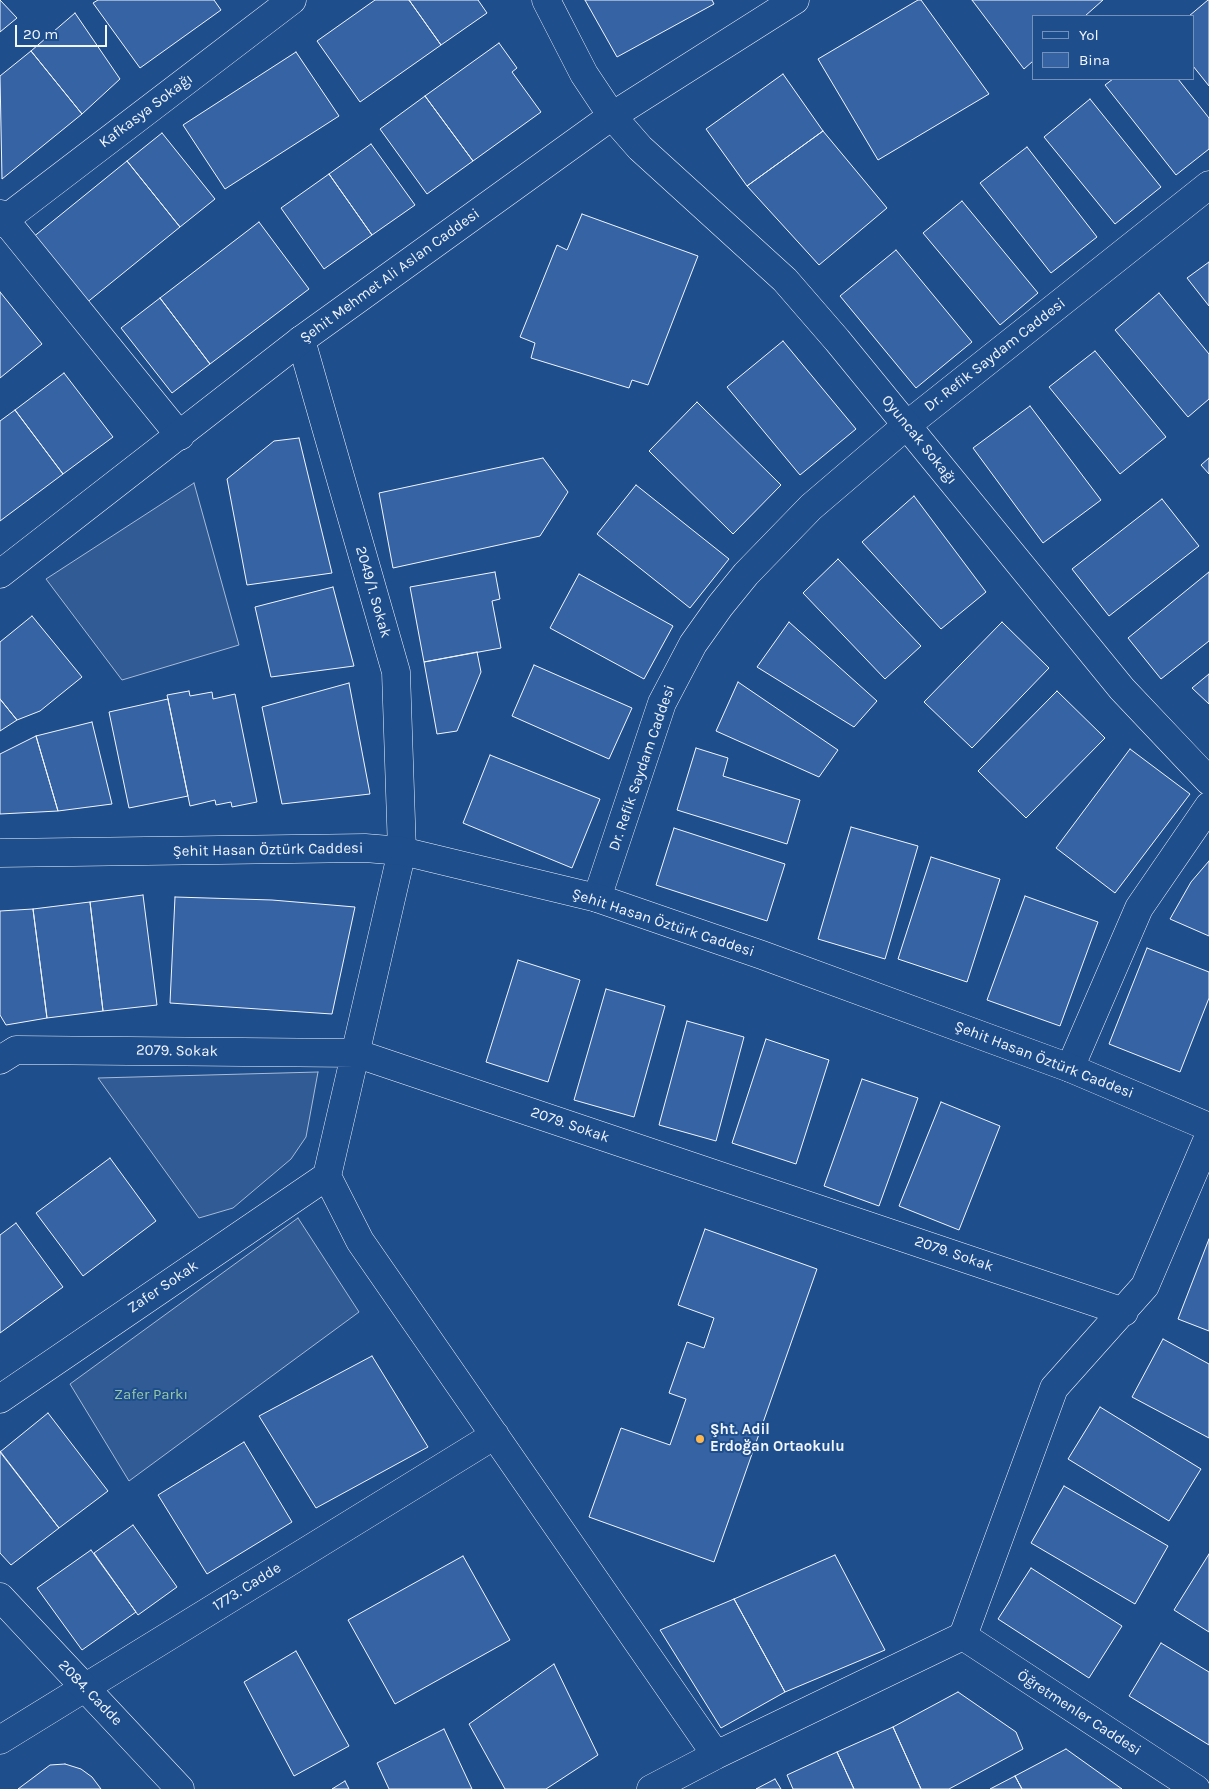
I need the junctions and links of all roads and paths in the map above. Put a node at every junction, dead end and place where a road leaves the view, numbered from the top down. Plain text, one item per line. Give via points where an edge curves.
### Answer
1 (292, 0) edge
2 (546, 0) edge
3 (790, 2) edge
4 (612, 116) junction
5 (1209, 185) edge
6 (1, 219) edge
7 (301, 340) junction
8 (907, 425) junction
9 (180, 436) junction
10 (0, 574) edge
11 (1209, 781) edge
12 (1209, 806) edge
13 (402, 851) junction
14 (0, 853) edge
15 (597, 898) junction
16 (355, 1053) junction
17 (0, 1060) edge
18 (1070, 1068) junction
19 (1209, 1127) edge
20 (1209, 1136) edge
21 (327, 1176) junction
22 (1124, 1312) junction
23 (0, 1399) edge
24 (494, 1435) junction
25 (0, 1597) edge
26 (963, 1636) junction
27 (85, 1688) junction
28 (0, 1740) edge
29 (716, 1755) junction
30 (180, 1789) edge
31 (651, 1789) edge
32 (1196, 1789) edge

1 - 6 street, Kafkasya Sokağı
2 - 4 street, Oyuncak Sokağı via 584,74
3 - 4 street, Şehit Mehmet Ali Aslan Caddesi
4 - 7 street, Şehit Mehmet Ali Aslan Caddesi
4 - 8 street, Oyuncak Sokağı via 640,148 785,280
5 - 8 street, Dr. Refik Saydam Caddesi
6 - 9 street
7 - 9 street, Şehit Mehmet Ali Aslan Caddesi
7 - 13 street, 2049/1. Sokak via 396,672
8 - 11 street, Oyuncak Sokağı via 1122,689
8 - 15 street, Dr. Refik Saydam Caddesi via 779,538 720,606 693,644 662,703
9 - 10 street, Şehit Mehmet Ali Aslan Caddesi
12 - 18 street via 1139,908
13 - 14 street, Şehit Hasan Öztürk Caddesi via 365,848
13 - 15 street, Şehit Hasan Öztürk Caddesi
13 - 16 street, 2049/1. Sokak
15 - 18 street, Şehit Hasan Öztürk Caddesi
16 - 17 street, 2079. Sokak via 16,1050
16 - 21 street, 2049/1. Sokak
16 - 22 street, 2079. Sokak
18 - 19 street, Şehit Hasan Öztürk Caddesi
20 - 22 street via 1146,1286
21 - 23 street, Zafer Sokak
21 - 24 street via 360,1241
22 - 26 street via 1054,1388
24 - 27 street, 1773. Cadde
24 - 29 street
25 - 27 street, 2084. Cadde
26 - 29 street
26 - 32 street, Öğretmenler Caddesi
27 - 28 street, 1773. Cadde
27 - 30 street, 2084. Cadde
29 - 31 street

